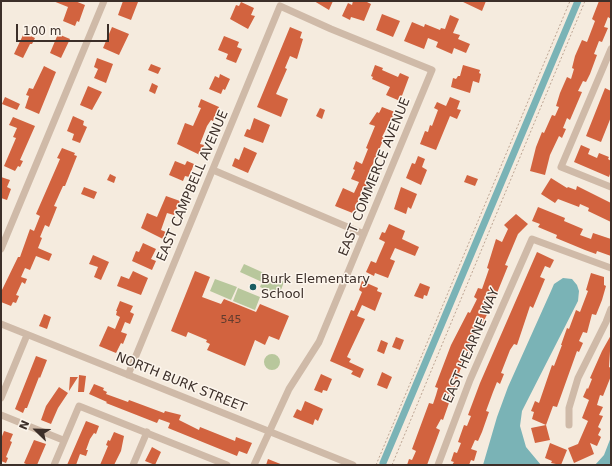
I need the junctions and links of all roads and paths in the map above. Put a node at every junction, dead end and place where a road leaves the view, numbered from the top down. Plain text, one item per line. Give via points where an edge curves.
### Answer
1 (104, 1) edge
2 (570, 1) edge
3 (585, 1) edge
4 (611, 49) edge
5 (432, 70) joint
6 (212, 170) junction
7 (611, 187) edge
8 (364, 234) junction
9 (1, 249) edge
10 (611, 268) edge
11 (611, 309) edge
12 (1, 324) edge
13 (27, 335) junction
14 (128, 375) junction
15 (1, 398) edge
16 (1, 415) edge
17 (569, 425) dead end
18 (268, 431) junction
19 (146, 432) junction
20 (64, 440) junction
21 (54, 465) edge
22 (133, 465) edge
23 (227, 465) edge
24 (254, 465) edge
25 (353, 465) edge
26 (376, 465) edge
27 (392, 465) edge
28 (438, 465) edge

1 - 9 street
2 - 26 path
3 - 27 path
4 - 7 street via 561,167
5 - 6 street, EAST CAMPBELL AVENUE via 280,6
5 - 8 street, EAST COMMERCE AVENUE
6 - 8 street
6 - 14 street, EAST CAMPBELL AVENUE
8 - 18 street, EAST COMMERCE AVENUE via 319,342 289,389
10 - 28 street, EAST HEARNE WAY via 532,239 470,380
11 - 17 street via 578,378 569,408
12 - 13 street, NORTH BURK STREET
13 - 14 street, NORTH BURK STREET
13 - 15 street
14 - 18 street, NORTH BURK STREET
16 - 20 street
18 - 24 street, EAST COMMERCE AVENUE
18 - 25 street, NORTH BURK STREET
19 - 20 street via 79,406
19 - 22 street
19 - 23 street
20 - 21 street

